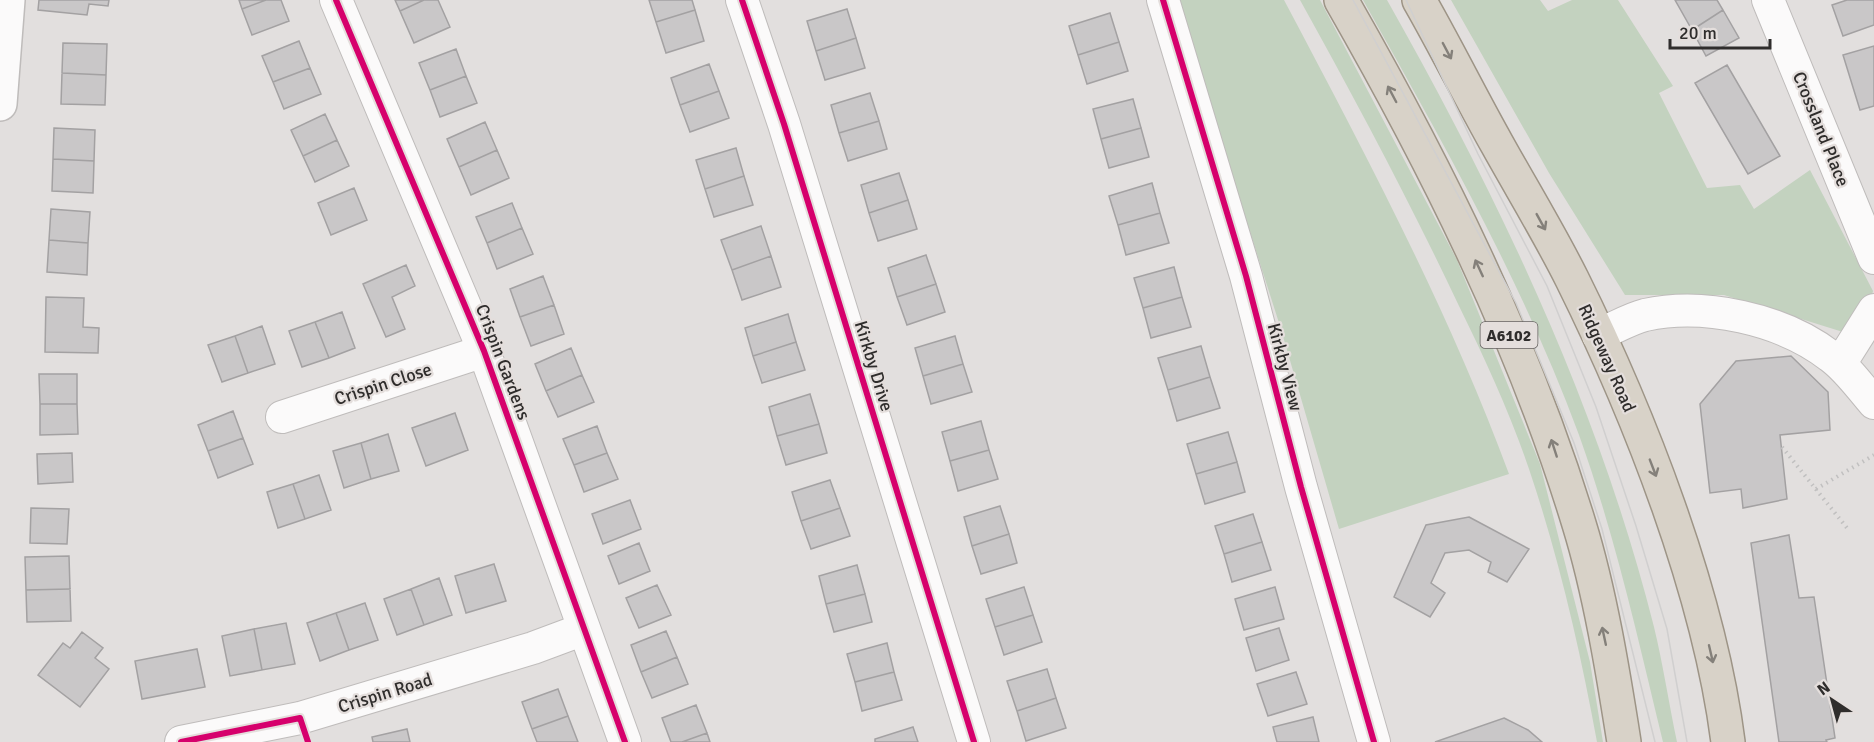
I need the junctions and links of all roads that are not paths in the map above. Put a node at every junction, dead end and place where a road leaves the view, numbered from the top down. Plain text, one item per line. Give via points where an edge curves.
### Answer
1 (9, 0) edge
2 (336, 0) edge
3 (742, 0) edge
4 (1163, 0) edge
5 (1341, 0) edge
6 (1419, 0) edge
7 (1768, 0) edge
8 (0, 104) edge
9 (1874, 258) edge
10 (1874, 309) edge
11 (1598, 335) junction
12 (484, 351) junction
13 (1840, 364) junction
14 (1874, 403) edge
15 (282, 417) dead end
16 (584, 628) junction
17 (304, 730) edge
18 (181, 742) edge
19 (625, 742) edge
20 (974, 742) edge
21 (1374, 742) edge
22 (1624, 742) edge
23 (1728, 742) edge

1 - 8 main road
2 - 12 street, Crispin Gardens
3 - 20 street, Kirkby Drive via 788,136
4 - 21 street, Kirkby View via 1246,276
22 -> 5 highway, A6102 via 1580,527 1551,437 1437,177
6 -> 11 highway, Ridgeway Road via 1572,278
7 - 9 street, Crossland Place
10 - 13 street
11 - 13 street via 1642,316 1709,312 1782,330
11 -> 23 highway, Ridgeway Road via 1675,530 1701,612
12 - 15 street, Crispin Close
12 - 16 street, Crispin Gardens
13 - 14 street
16 - 17 street, Crispin Road
16 - 19 street, Crispin Gardens
17 - 18 street, Crispin Road

